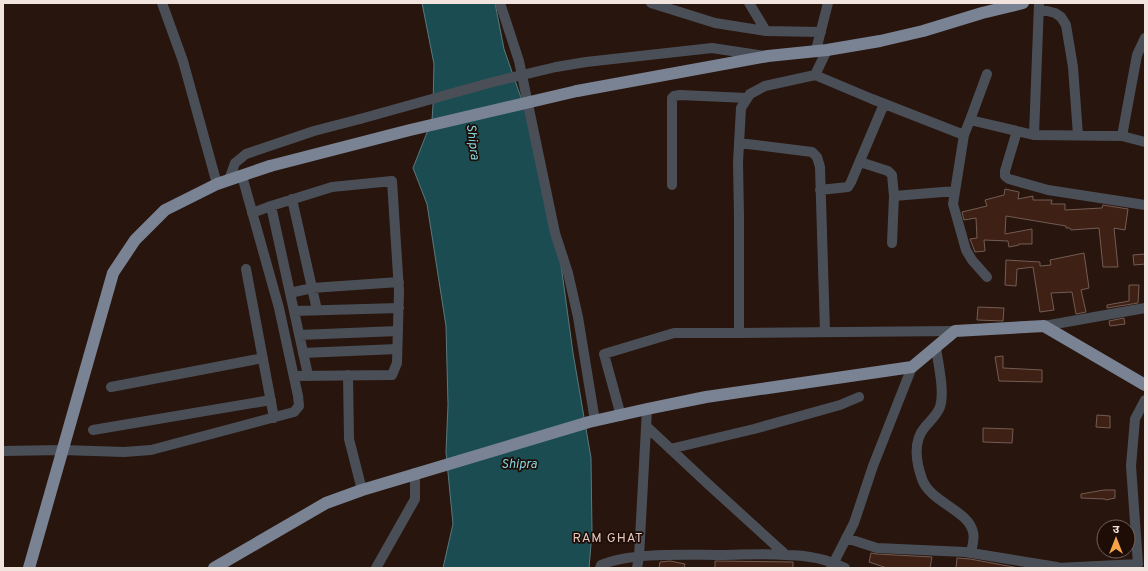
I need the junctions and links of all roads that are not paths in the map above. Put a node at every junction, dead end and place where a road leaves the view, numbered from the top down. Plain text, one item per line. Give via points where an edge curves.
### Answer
1 (162, 3) edge
2 (500, 3) edge
3 (651, 3) edge
4 (749, 3) edge
5 (828, 3) edge
6 (1023, 3) edge
7 (1039, 6) edge
8 (766, 31) junction
9 (821, 32) junction
10 (1145, 38) edge
11 (822, 50) junction
12 (768, 56) junction
13 (987, 74) dead end
14 (815, 75) junction
15 (747, 98) junction
16 (884, 104) junction
17 (970, 120) junction
18 (1017, 132) junction
19 (964, 135) junction
20 (1034, 135) junction
21 (1078, 135) junction
22 (1122, 136) junction
23 (1145, 142) edge
24 (739, 143) junction
25 (860, 162) junction
26 (242, 176) junction
27 (229, 180) junction
28 (217, 184) junction
29 (672, 185) dead end
30 (820, 190) junction
31 (955, 191) junction
32 (894, 196) junction
33 (292, 199) junction
34 (1145, 205) edge
35 (271, 206) junction
36 (252, 213) junction
37 (892, 243) dead end
38 (246, 269) dead end
39 (987, 278) dead end
40 (399, 282) junction
41 (312, 288) junction
42 (290, 293) junction
43 (399, 308) junction
44 (1145, 308) edge
45 (317, 310) junction
46 (294, 311) junction
47 (1044, 326) junction
48 (398, 331) junction
49 (955, 331) junction
50 (825, 332) junction
51 (739, 333) junction
52 (299, 335) junction
53 (936, 347) junction
54 (397, 349) junction
55 (303, 353) junction
56 (263, 358) junction
57 (912, 367) junction
58 (348, 375) junction
59 (294, 376) junction
60 (308, 376) junction
61 (1145, 386) edge
62 (111, 387) dead end
63 (859, 397) dead end
64 (271, 400) junction
65 (1145, 400) edge
66 (647, 409) junction
67 (621, 416) junction
68 (274, 418) junction
69 (592, 422) junction
70 (646, 426) junction
71 (93, 430) dead end
72 (670, 449) junction
73 (62, 450) junction
74 (3, 452) edge
75 (421, 472) junction
76 (362, 490) junction
77 (846, 538) junction
78 (971, 553) junction
79 (786, 555) junction
80 (639, 557) junction
81 (1142, 564) edge
82 (833, 565) edge
83 (29, 568) edge
84 (214, 568) edge
85 (376, 568) edge
86 (600, 568) edge
87 (637, 568) edge
88 (844, 568) edge
89 (1057, 568) edge

1 - 28 street via 183,61
2 - 69 street via 519,61 555,233 568,273 578,318
3 - 8 street via 715,24
4 - 8 street
5 - 9 street
6 - 11 main road via 923,31
7 - 20 street
7 - 21 street via 1061,17 1066,25 1073,67
8 - 9 street
9 - 11 street
10 - 22 street via 1137,55
11 - 12 main road
11 - 14 street
12 - 26 main road, bridge via 577,91 410,130 270,166
12 - 27 street, bridge via 712,48 556,67 314,131 246,154 234,163
13 - 17 street
14 - 15 street via 765,86
14 - 16 street
15 - 24 street via 741,108
15 - 29 street via 680,95 672,98
16 - 19 street
16 - 25 street
17 - 18 street
17 - 19 street
18 - 20 street
18 - 34 street via 1005,171 1005,176 1009,180 1048,190
19 - 31 street
20 - 21 street
21 - 22 street
22 - 23 street
24 - 30 street via 812,152 817,157 820,167
24 - 51 street
25 - 30 street via 848,187
25 - 32 street via 888,171 892,175
26 - 27 main road
26 - 36 street
27 - 28 main road
28 - 73 main road via 165,210 134,240 113,273
30 - 50 street
31 - 32 street
31 - 39 street via 953,204 966,250
32 - 37 street
33 - 35 street
33 - 40 street via 332,187 392,181
33 - 41 street
35 - 36 street
35 - 42 street
36 - 59 street via 279,308
38 - 56 street
40 - 41 street
40 - 43 street
41 - 42 street
41 - 45 street
42 - 46 street
43 - 45 street
43 - 48 street
44 - 47 street
45 - 46 street
46 - 52 street
47 - 49 main road
47 - 61 main road
48 - 52 street
48 - 54 street
49 - 50 street
49 - 53 main road
50 - 51 street
51 - 67 street via 674,333 604,354
52 - 55 street
53 - 57 main road
53 - 78 street via 942,394 940,408 918,438 916,460 928,490 970,522 974,534
54 - 55 street
54 - 58 street via 397,364 392,375
55 - 60 street
56 - 62 street
56 - 64 street
57 - 66 main road via 706,397
57 - 77 street via 872,466 854,523
58 - 60 street
58 - 76 street via 349,439
59 - 60 street
59 - 68 street via 299,406 294,412
63 - 72 street via 840,405 754,429
64 - 68 street
64 - 71 street
65 - 81 street via 1136,419 1131,466
66 - 67 main road
66 - 70 street
67 - 69 main road
68 - 73 street via 151,450
69 - 75 main road
70 - 72 street
70 - 80 street
72 - 79 street
73 - 74 street
73 - 83 main road
75 - 76 main road
75 - 85 street via 415,500
76 - 84 main road via 326,503
77 - 78 street via 877,548
77 - 82 street
78 - 89 street
79 - 80 street
79 - 82 street
80 - 86 street via 607,562
80 - 87 street
81 - 89 street
82 - 88 street

